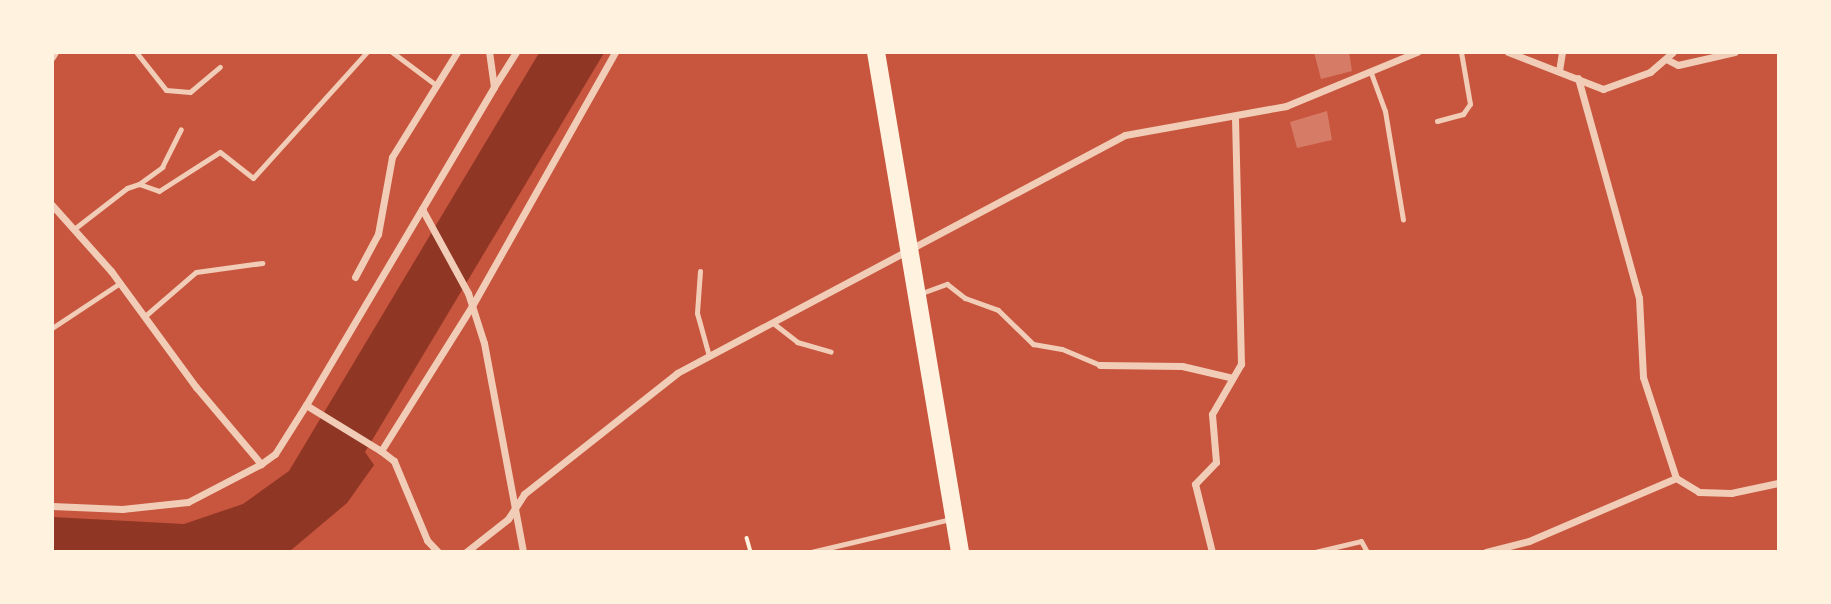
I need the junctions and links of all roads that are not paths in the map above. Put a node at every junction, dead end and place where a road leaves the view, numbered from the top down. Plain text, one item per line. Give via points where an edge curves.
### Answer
1 (135, 52) edge
2 (367, 52) edge
3 (392, 52) edge
4 (457, 52) edge
5 (489, 52) edge
6 (516, 52) edge
7 (615, 52) edge
8 (876, 52) edge
9 (1417, 52) edge
10 (1461, 52) edge
11 (1508, 52) edge
12 (1562, 52) edge
13 (1673, 52) edge
14 (1735, 52) edge
15 (1404, 54) edge
16 (1667, 59) junction
17 (219, 67) dead end
18 (1559, 71) junction
19 (1371, 73) junction
20 (1578, 78) junction
21 (436, 85) junction
22 (494, 87) junction
23 (1236, 116) junction
24 (1437, 121) dead end
25 (181, 129) dead end
26 (139, 184) junction
27 (52, 205) edge
28 (424, 211) junction
29 (1403, 220) dead end
30 (74, 229) junction
31 (909, 253) junction
32 (262, 263) dead end
33 (700, 271) dead end
34 (355, 277) dead end
35 (120, 283) junction
36 (916, 295) junction
37 (472, 306) junction
38 (145, 316) junction
39 (773, 323) junction
40 (52, 328) edge
41 (831, 352) dead end
42 (709, 356) junction
43 (1100, 365) joint
44 (1233, 378) junction
45 (310, 408) junction
46 (382, 450) junction
47 (261, 464) junction
48 (1676, 478) junction
49 (1779, 483) edge
50 (52, 506) edge
51 (514, 509) junction
52 (954, 518) junction
53 (438, 551) edge
54 (466, 551) edge
55 (523, 551) edge
56 (811, 551) edge
57 (960, 551) edge
58 (1212, 551) edge
59 (1315, 551) edge
60 (1367, 551) edge
61 (1486, 551) edge

1 - 17 lane via 166,90 190,92
2 - 26 lane via 253,178 220,152 159,191
3 - 21 lane
4 - 21 street
5 - 22 street
6 - 22 street
7 - 37 street
8 - 31 highway
9 - 15 street
10 - 24 lane via 1470,104 1463,114
11 - 18 street
12 - 18 street
13 - 16 street
14 - 16 street via 1678,65
15 - 19 street
16 - 20 street via 1626,85 1603,89
18 - 20 street
19 - 23 street via 1286,106
19 - 29 lane via 1385,111
20 - 48 street via 1639,298 1643,377
21 - 34 street via 392,157 378,234
22 - 28 street
23 - 31 street via 1125,135
23 - 44 street via 1241,364
25 - 26 lane via 162,167
26 - 30 lane via 127,188
27 - 30 street
28 - 37 street
28 - 45 street
30 - 35 street
31 - 36 highway
31 - 39 street
32 - 38 lane via 196,272
33 - 42 lane via 697,313
35 - 38 street
35 - 40 lane
36 - 43 lane via 947,284 965,298 999,310 1033,344 1062,349
36 - 52 highway
37 - 46 street
37 - 51 street via 484,343
38 - 47 street via 196,387
39 - 41 lane via 797,342
39 - 42 street
42 - 51 street via 677,373 524,494
43 - 44 street via 1182,366
44 - 58 street via 1212,414 1216,462 1195,484
45 - 46 street
45 - 47 street via 275,454
46 - 53 street via 394,460 427,540
47 - 50 street via 188,502 122,509
48 - 49 street via 1699,492 1731,493
48 - 61 street via 1529,541
51 - 54 street
51 - 55 street
52 - 56 lane
52 - 57 highway
59 - 60 lane via 1361,541

